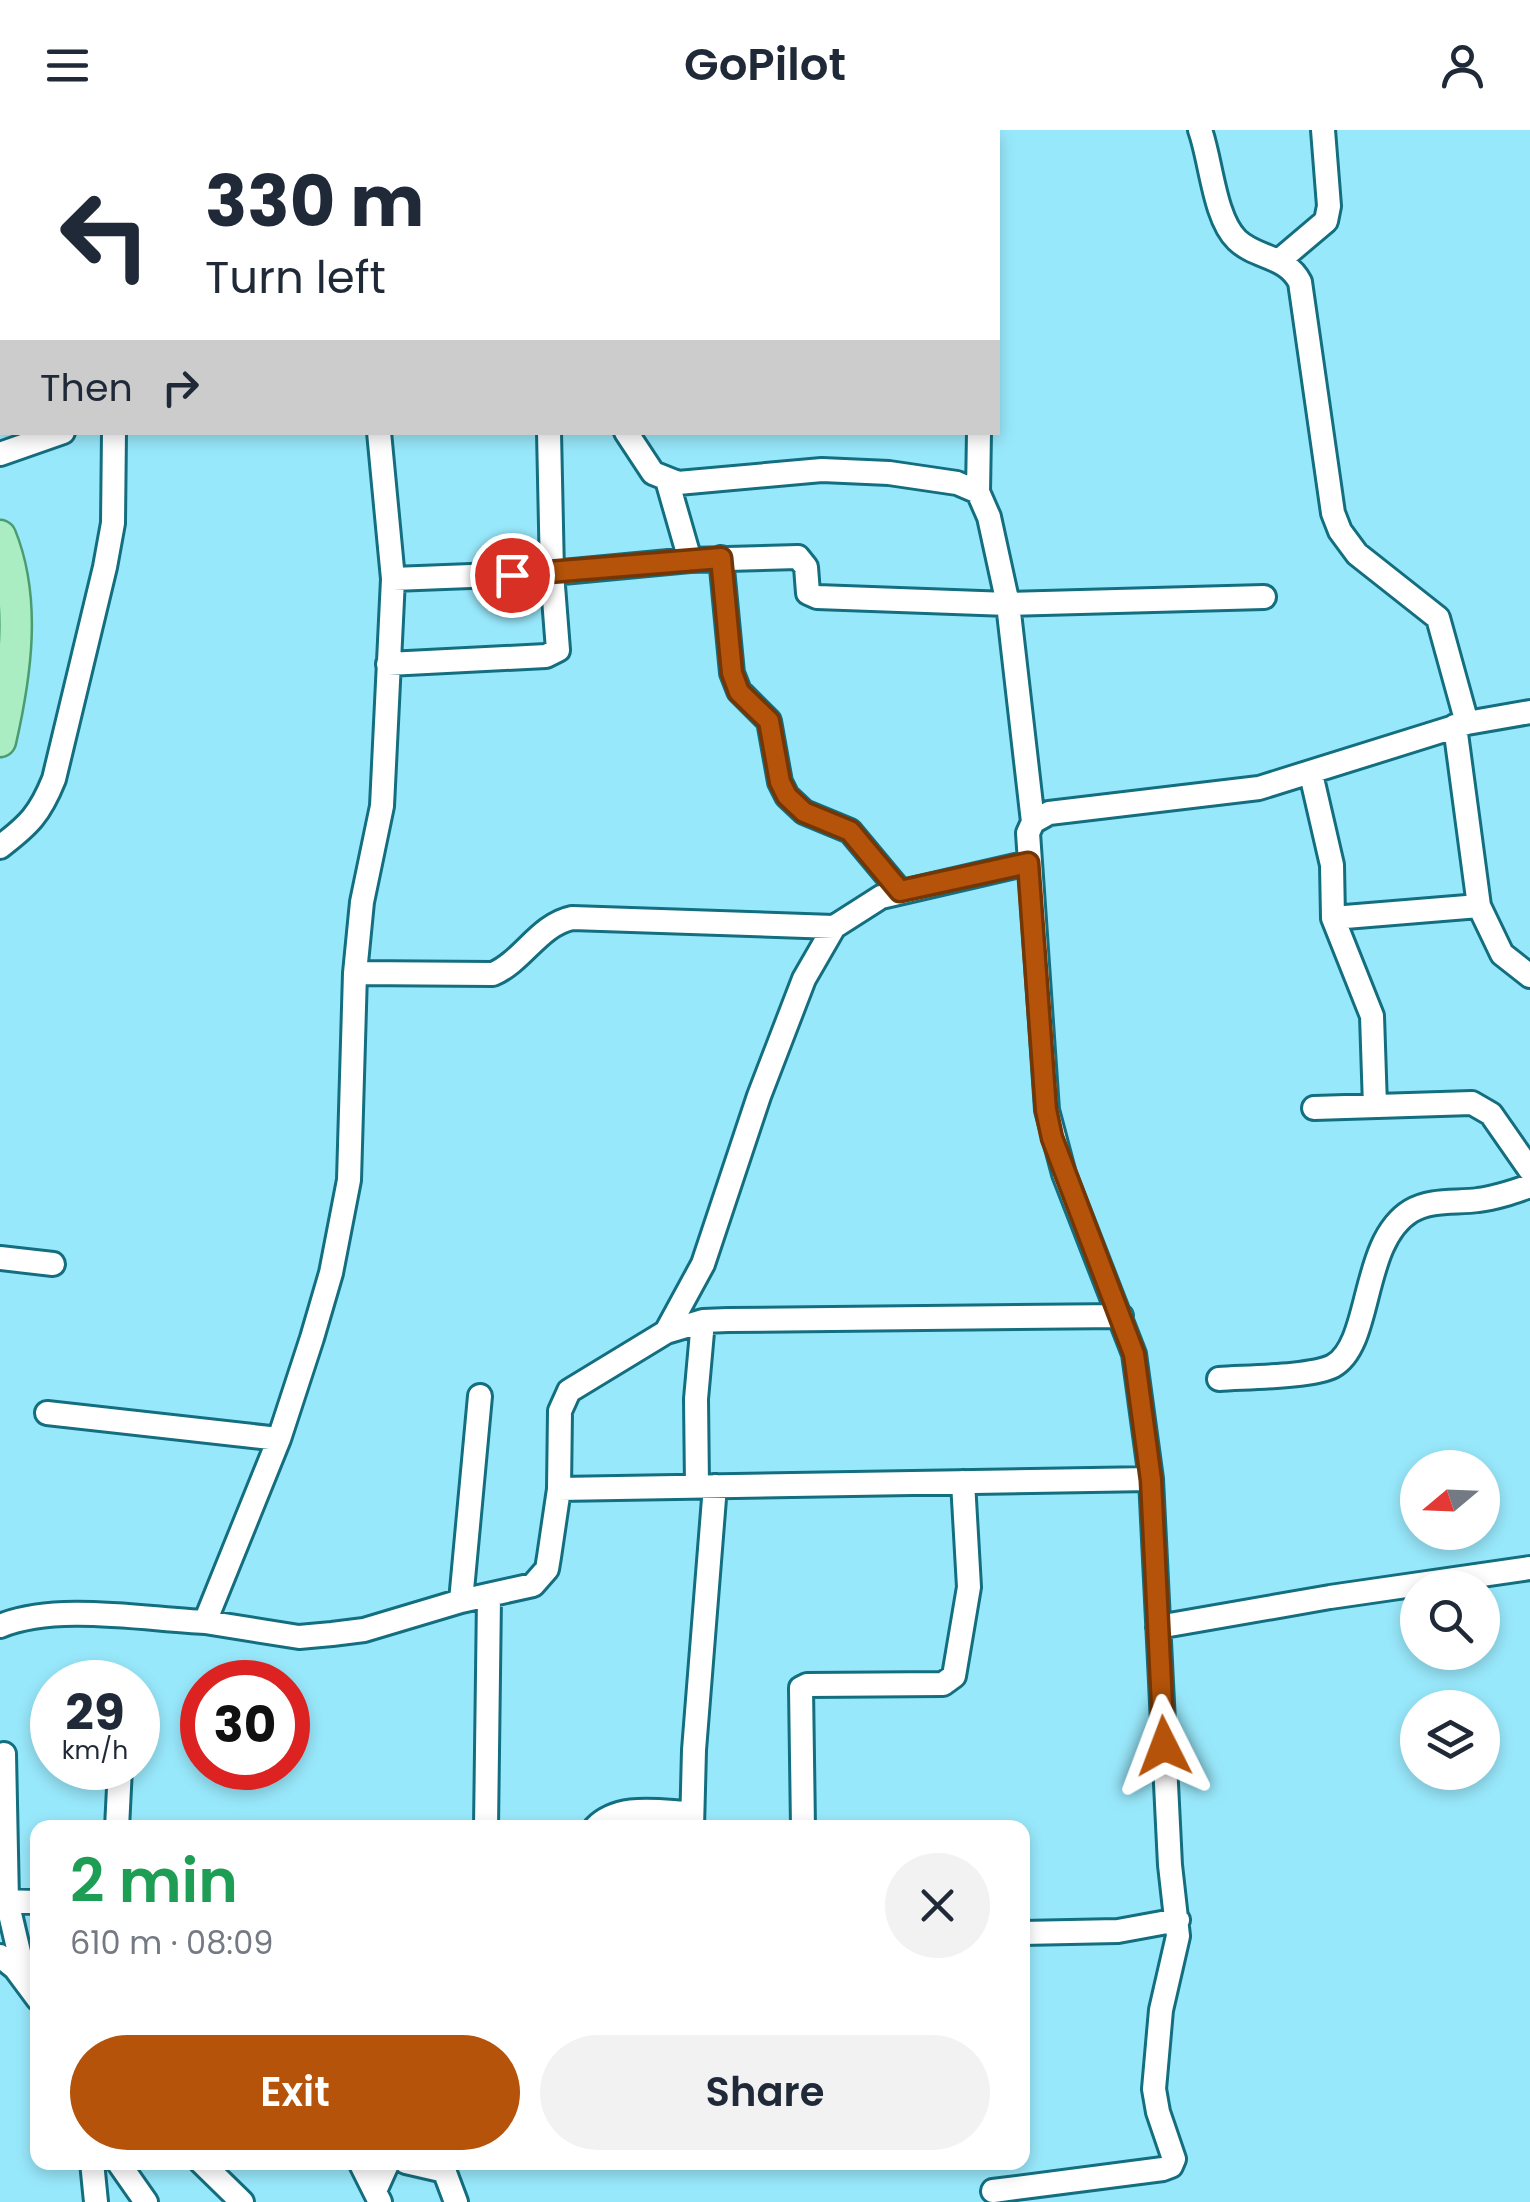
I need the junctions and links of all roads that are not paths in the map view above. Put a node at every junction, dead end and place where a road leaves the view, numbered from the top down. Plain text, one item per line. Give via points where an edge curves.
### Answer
1 (1200, 130) edge
2 (1323, 130) edge
3 (1280, 260) junction
4 (54, 435) edge
5 (114, 435) edge
6 (378, 435) edge
7 (550, 435) edge
8 (628, 435) edge
9 (979, 435) edge
10 (0, 454) edge
11 (667, 480) junction
12 (978, 492) junction
13 (0, 536) edge
14 (721, 558) junction
15 (690, 560) junction
16 (552, 573) junction
17 (392, 580) junction
18 (1264, 597) dead end
19 (1008, 604) junction
20 (388, 664) junction
21 (1530, 712) edge
22 (1461, 724) junction
23 (0, 740) edge
24 (1311, 774) junction
25 (1032, 822) junction
26 (0, 847) edge
27 (1028, 863) junction
28 (900, 891) junction
29 (1480, 906) junction
30 (1333, 918) junction
31 (834, 927) junction
32 (355, 973) junction
33 (1530, 976) edge
34 (1375, 1106) junction
35 (1314, 1108) dead end
36 (1530, 1170) edge
37 (1530, 1186) edge
38 (0, 1258) edge
39 (53, 1264) dead end
40 (1121, 1316) junction
41 (704, 1322) junction
42 (666, 1332) junction
43 (1219, 1379) dead end
44 (480, 1396) dead end
45 (47, 1413) dead end
46 (279, 1438) junction
47 (1151, 1480) junction
48 (963, 1482) junction
49 (706, 1486) junction
50 (559, 1489) junction
51 (1530, 1568) edge
52 (488, 1597) junction
53 (462, 1601) junction
54 (205, 1622) junction
55 (0, 1626) edge
56 (1158, 1627) junction
57 (4, 1754) dead end
58 (119, 1790) edge
59 (117, 1820) edge
60 (486, 1820) edge
61 (605, 1820) edge
62 (692, 1820) edge
63 (803, 1820) edge
64 (4, 1901) edge
65 (30, 1902) edge
66 (1178, 1920) junction
67 (1030, 1934) edge
68 (0, 1956) edge
69 (30, 1984) edge
70 (30, 1988) edge
71 (93, 2170) edge
72 (128, 2170) edge
73 (209, 2170) edge
74 (364, 2170) edge
75 (386, 2170) edge
76 (444, 2170) edge
77 (993, 2191) dead end
78 (378, 2196) edge
79 (96, 2202) edge
80 (146, 2202) edge
81 (242, 2202) edge
82 (456, 2202) edge

1 - 3 street via 1228,230 1241,244
2 - 3 street via 1326,221
3 - 22 street via 1296,273 1304,293 1327,482 1340,532 1357,554 1438,618
4 - 10 street
5 - 26 street via 113,524 54,779 40,812
6 - 17 street
7 - 16 street
8 - 11 street via 654,473
9 - 12 street
11 - 12 street via 822,470 957,482
11 - 15 street
12 - 19 street via 990,517
13 - 23 main road via 17,606
14 - 15 street
14 - 19 street via 798,557 806,567 806,590 814,596
14 - 28 street via 732,673 739,692 769,721 787,796 804,812 850,831
15 - 16 street
16 - 17 street
16 - 20 street via 559,645 552,656
17 - 20 street
18 - 19 street
19 - 25 street
20 - 32 street via 382,806
21 - 22 street
22 - 24 street
22 - 29 street
24 - 25 street via 1224,794 1049,813
24 - 30 street via 1332,864
25 - 27 street
27 - 28 street
27 - 40 street via 1046,1110
28 - 31 street
29 - 30 street
29 - 33 street via 1502,954
30 - 34 street via 1372,1016
31 - 32 street via 572,918 551,926 492,974
31 - 42 street via 797,995 704,1264
32 - 46 street via 348,1180 331,1273
34 - 35 street
34 - 36 street via 1472,1103 1491,1114
37 - 43 street via 1424,1206 1402,1218 1384,1242 1338,1364
38 - 39 street
40 - 41 street
40 - 47 street via 1134,1354
41 - 42 street
41 - 49 street via 696,1399
42 - 50 street via 568,1391 558,1429
44 - 53 street
45 - 46 street
46 - 54 street
47 - 48 street
47 - 56 street
48 - 49 street
48 - 63 street via 969,1587 952,1680 802,1686
49 - 50 street
49 - 62 street
50 - 52 street via 547,1569 533,1586
51 - 56 street
52 - 53 street
52 - 60 street
53 - 54 street via 364,1630 299,1637
54 - 55 street via 70,1613
56 - 66 street
57 - 64 street
58 - 59 street
61 - 62 street via 614,1813
64 - 65 street
64 - 69 street
66 - 67 street
66 - 77 street via 1154,2089 1173,2163 1162,2170
68 - 70 street
71 - 79 street
72 - 80 street
73 - 81 street
74 - 78 street
75 - 78 street
76 - 82 street

